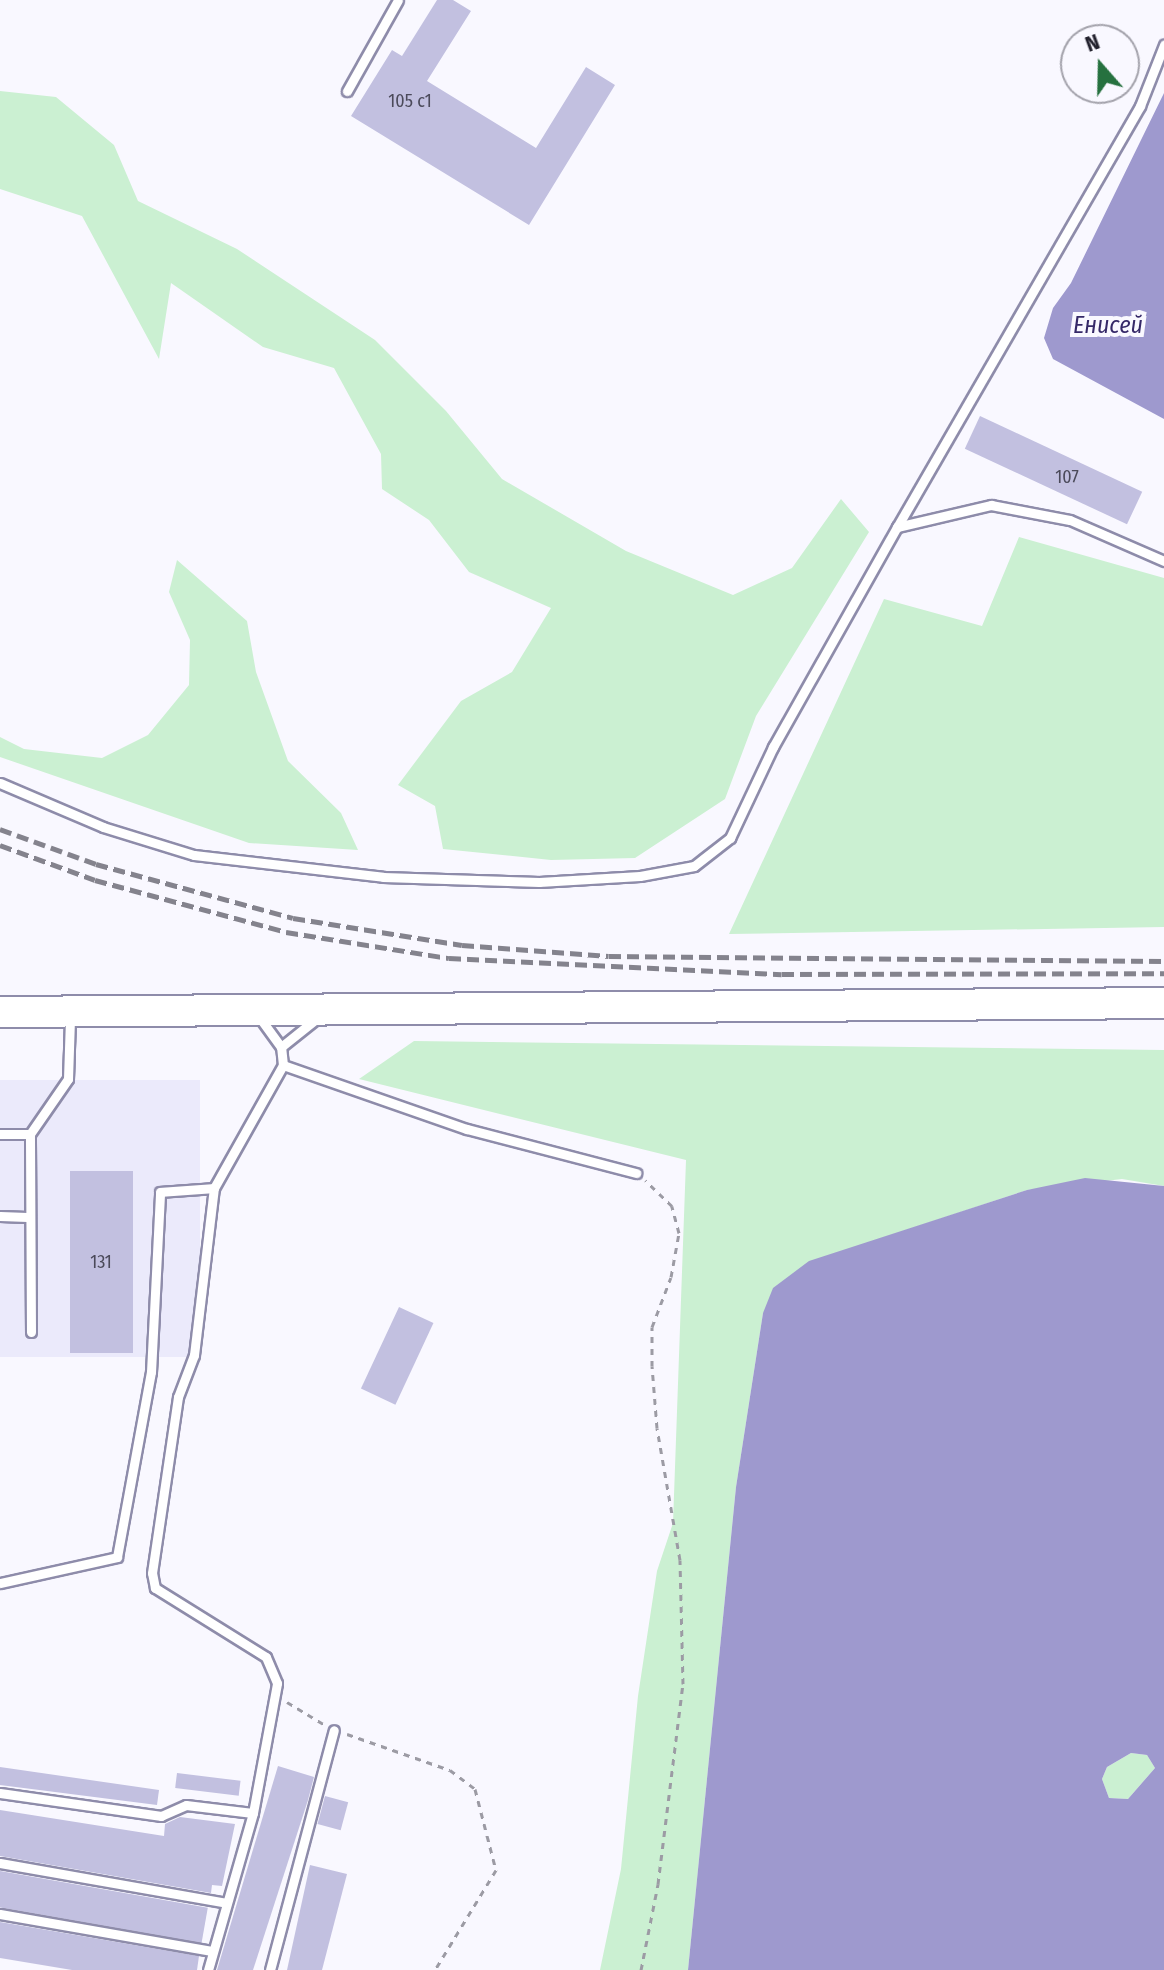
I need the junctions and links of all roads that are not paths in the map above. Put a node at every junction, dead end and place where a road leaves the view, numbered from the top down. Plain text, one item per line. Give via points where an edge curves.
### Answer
1 (398, 0) edge
2 (1164, 45) edge
3 (347, 91) dead end
4 (897, 527) junction
5 (1164, 561) edge
6 (0, 783) edge
7 (1164, 1003) edge
8 (330, 1007) junction
9 (252, 1008) junction
10 (70, 1010) junction
11 (0, 1012) edge
12 (281, 1047) junction
13 (283, 1065) junction
14 (0, 1134) edge
15 (30, 1134) junction
16 (636, 1173) road end
17 (214, 1188) junction
18 (0, 1216) edge
19 (27, 1217) junction
20 (31, 1332) dead end
21 (0, 1583) edge
22 (334, 1730) road end
23 (0, 1793) edge
24 (253, 1813) junction
25 (0, 1863) edge
26 (226, 1903) junction
27 (0, 1914) edge
28 (212, 1951) junction
29 (208, 1970) edge
30 (270, 1970) edge

1 - 3 lane
2 - 4 lane via 1140,106
4 - 5 lane via 991,505 1070,520
4 - 6 lane via 773,747 730,838 694,866 640,876 539,882 383,877 194,855 103,827
7 - 8 main road
8 - 9 main road
8 - 12 lane
9 - 10 main road
9 - 12 lane
10 - 11 main road
10 - 15 lane via 68,1079
12 - 13 lane
13 - 16 lane via 467,1129
13 - 17 lane
14 - 15 lane
15 - 19 lane
17 - 21 lane via 160,1192 151,1372 117,1557
17 - 24 lane via 194,1355 178,1397 152,1573 155,1588 266,1657 277,1696
18 - 19 lane
19 - 20 lane
22 - 30 lane
23 - 24 lane via 161,1816 186,1805
24 - 26 lane
25 - 26 lane
26 - 28 lane
27 - 28 lane
28 - 29 lane

